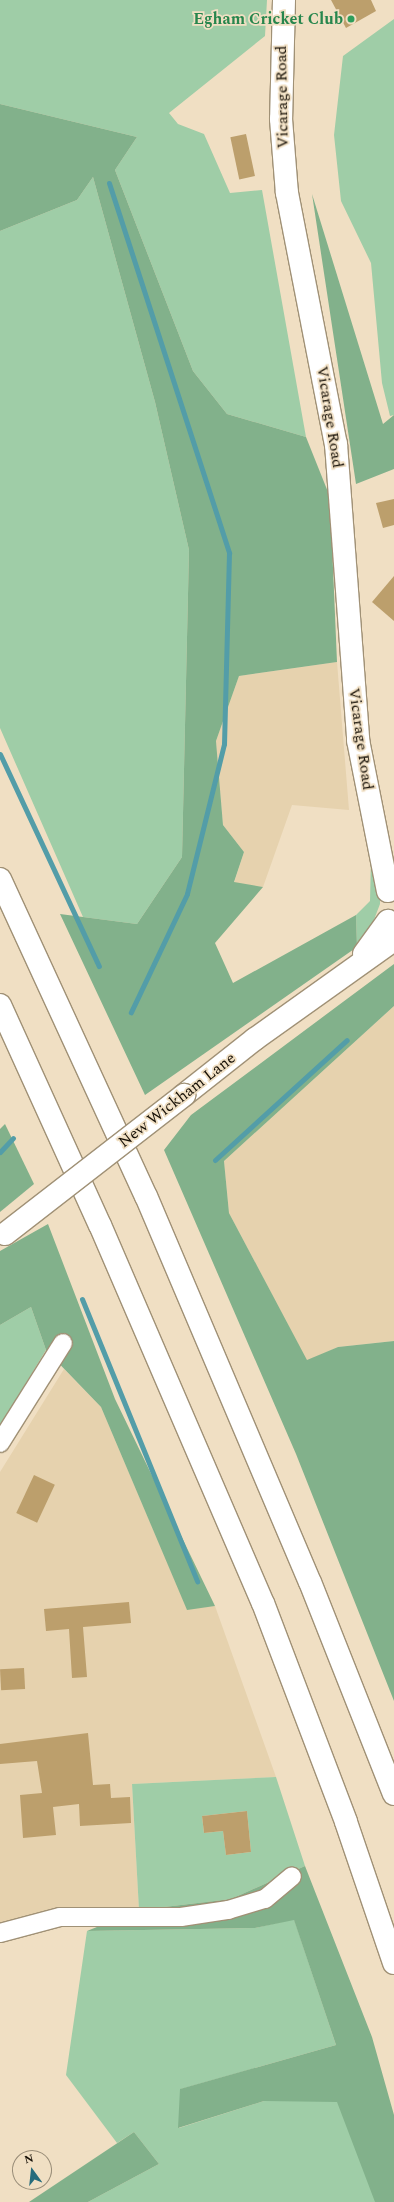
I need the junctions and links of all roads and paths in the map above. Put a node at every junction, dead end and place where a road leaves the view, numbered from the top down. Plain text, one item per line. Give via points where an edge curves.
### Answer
1 (284, 0) edge
2 (376, 835) junction
3 (394, 868) edge
4 (0, 879) edge
5 (391, 889) edge
6 (392, 929) edge
7 (0, 1005) edge
8 (3, 1236) edge
9 (63, 1343) dead end
10 (0, 1443) edge
11 (394, 1794) edge
12 (292, 1876) dead end
13 (0, 1933) edge
14 (394, 1963) edge

1 - 2 main road, Vicarage Road via 281,119 287,193 336,444 358,740
2 - 3 main road, Vicarage Road
2 - 5 main road, Vicarage Road
4 - 11 main road via 146,1196 310,1582
5 - 6 main road via 382,910
6 - 8 main road, New Wickham Lane, bridge via 356,965
7 - 14 main road via 100,1225 263,1603 346,1822
9 - 10 street
12 - 13 street via 265,1899 228,1910 181,1916 60,1917

